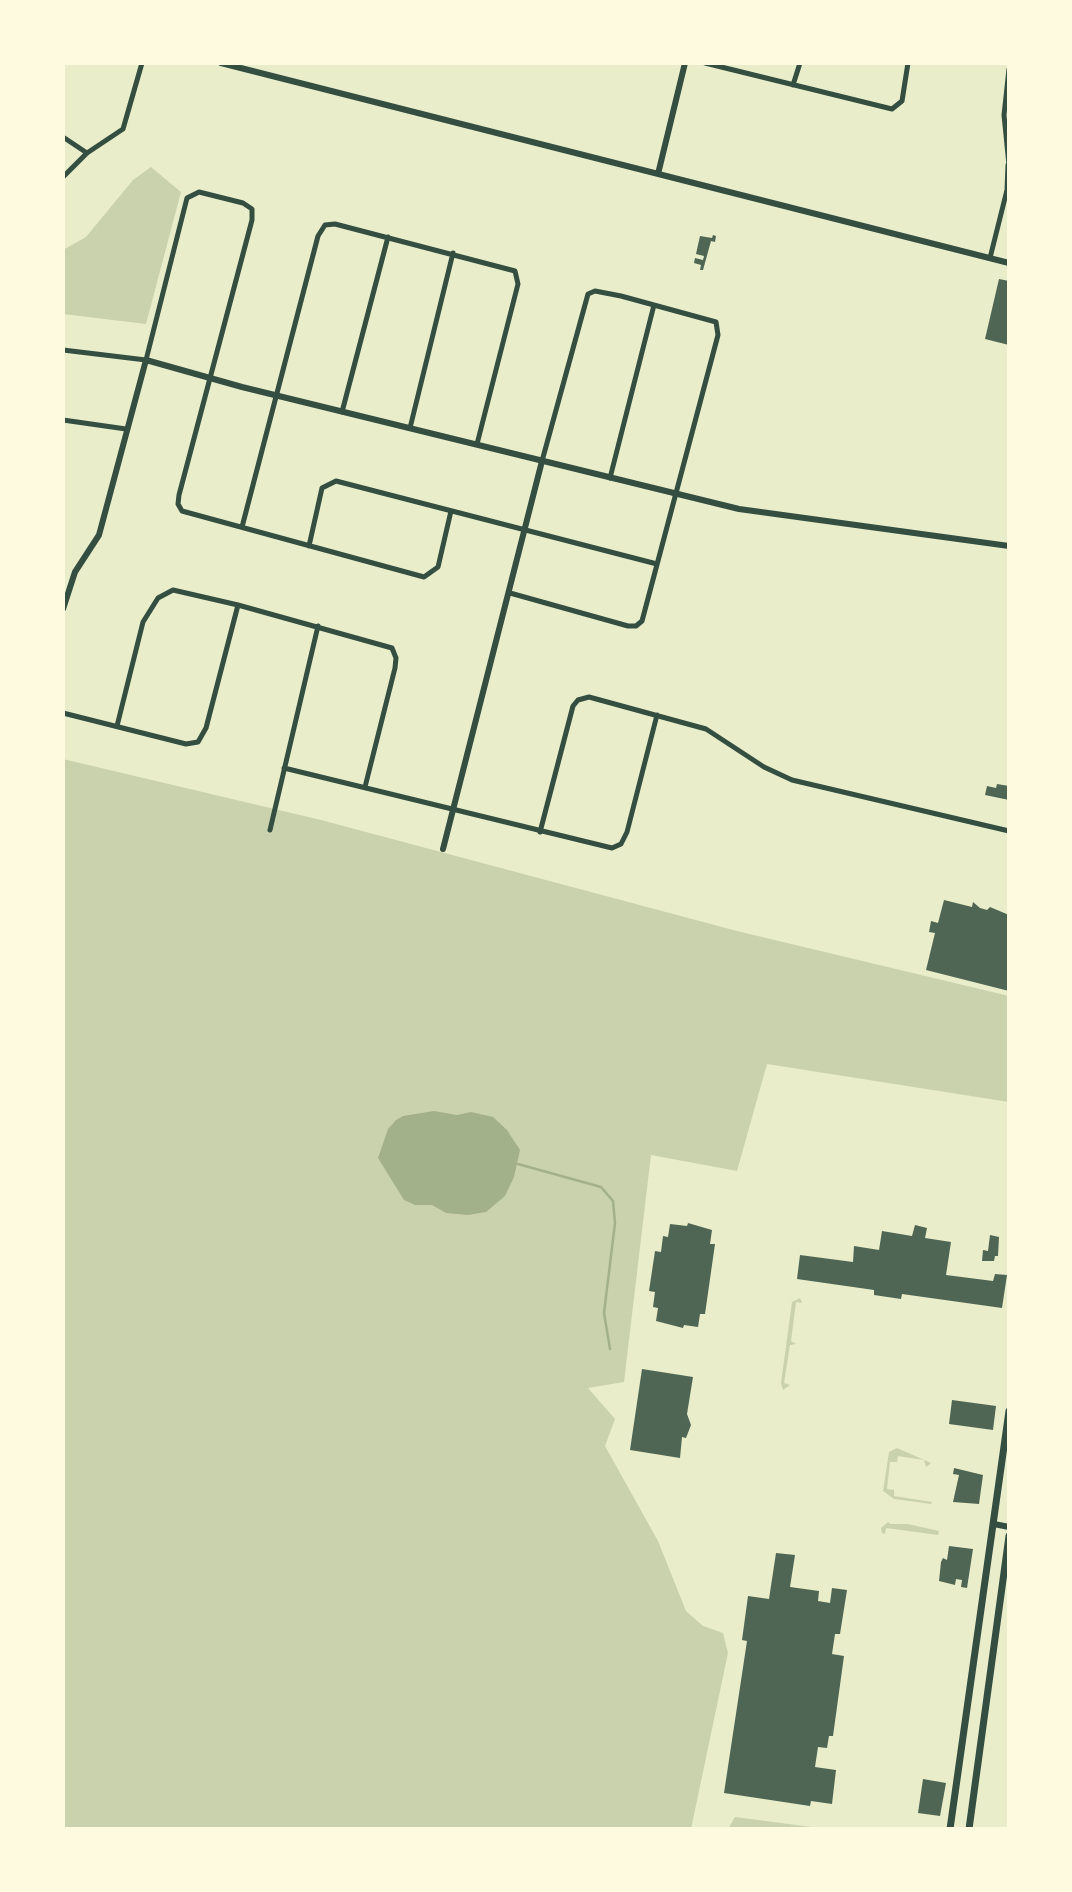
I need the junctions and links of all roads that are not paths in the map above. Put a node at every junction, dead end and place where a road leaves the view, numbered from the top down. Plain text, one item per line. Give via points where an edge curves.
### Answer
1 (142, 63) edge
2 (220, 63) edge
3 (685, 63) edge
4 (705, 63) edge
5 (800, 63) edge
6 (908, 63) edge
7 (1009, 69) edge
8 (793, 85) junction
9 (63, 137) edge
10 (87, 153) junction
11 (1008, 165) edge
12 (658, 174) junction
13 (63, 177) edge
14 (388, 237) junction
15 (453, 253) junction
16 (990, 258) junction
17 (1009, 263) edge
18 (654, 304) junction
19 (63, 350) edge
20 (146, 360) junction
21 (210, 379) junction
22 (276, 396) junction
23 (342, 412) junction
24 (63, 420) edge
25 (410, 428) junction
26 (126, 429) junction
27 (477, 444) junction
28 (542, 461) junction
29 (610, 478) junction
30 (675, 495) junction
31 (451, 510) junction
32 (242, 527) junction
33 (524, 530) junction
34 (309, 545) junction
35 (1009, 546) edge
36 (657, 564) junction
37 (510, 593) junction
38 (238, 605) junction
39 (63, 609) edge
40 (318, 626) junction
41 (63, 713) edge
42 (657, 715) junction
43 (117, 726) junction
44 (284, 768) junction
45 (365, 788) junction
46 (454, 810) junction
47 (270, 830) dead end
48 (1009, 831) edge
49 (540, 832) junction
50 (443, 849) dead end
51 (1009, 1411) edge
52 (995, 1524) junction
53 (1009, 1527) edge
54 (1009, 1536) edge
55 (950, 1829) edge
56 (969, 1829) edge

1 - 10 street via 123,129
2 - 12 street
3 - 12 street
4 - 8 street
5 - 8 street
6 - 8 street via 904,96 892,109
7 - 11 street via 1004,115
9 - 10 street
10 - 13 street
11 - 16 street via 1007,190
12 - 16 street
14 - 15 street
14 - 22 street via 335,224 321,229
14 - 23 street
15 - 25 street
15 - 27 street via 509,267 518,278
16 - 17 street
18 - 28 street via 588,293
18 - 29 street
18 - 30 street via 709,318 718,326
19 - 20 street
20 - 21 street
20 - 21 street via 187,198 199,192 243,203 252,209 252,220
20 - 26 street
21 - 22 street
21 - 32 street via 178,504 190,514
22 - 23 street
22 - 32 street
23 - 25 street
24 - 26 street
25 - 27 street
26 - 39 street via 99,535 75,572
27 - 28 street
28 - 29 street
28 - 33 street
29 - 30 street
30 - 35 street via 756,512
30 - 36 street
31 - 33 street
31 - 34 street via 336,481 328,483 319,499
31 - 34 street via 438,567 425,577
32 - 34 street
33 - 36 street
33 - 37 street
36 - 37 street via 646,612 636,626
37 - 46 street
38 - 40 street
38 - 43 street via 173,590 158,598 143,622
38 - 43 street via 206,728 198,742 186,744
40 - 44 street
40 - 45 street via 386,644 395,652
41 - 43 street
42 - 48 street via 716,733 757,763 792,780
42 - 49 street via 621,844 603,848
42 - 49 street via 592,698 576,701
44 - 45 street
44 - 47 street
45 - 46 street
46 - 49 street
46 - 50 street
51 - 52 main road
52 - 53 street
52 - 55 main road
54 - 56 main road

